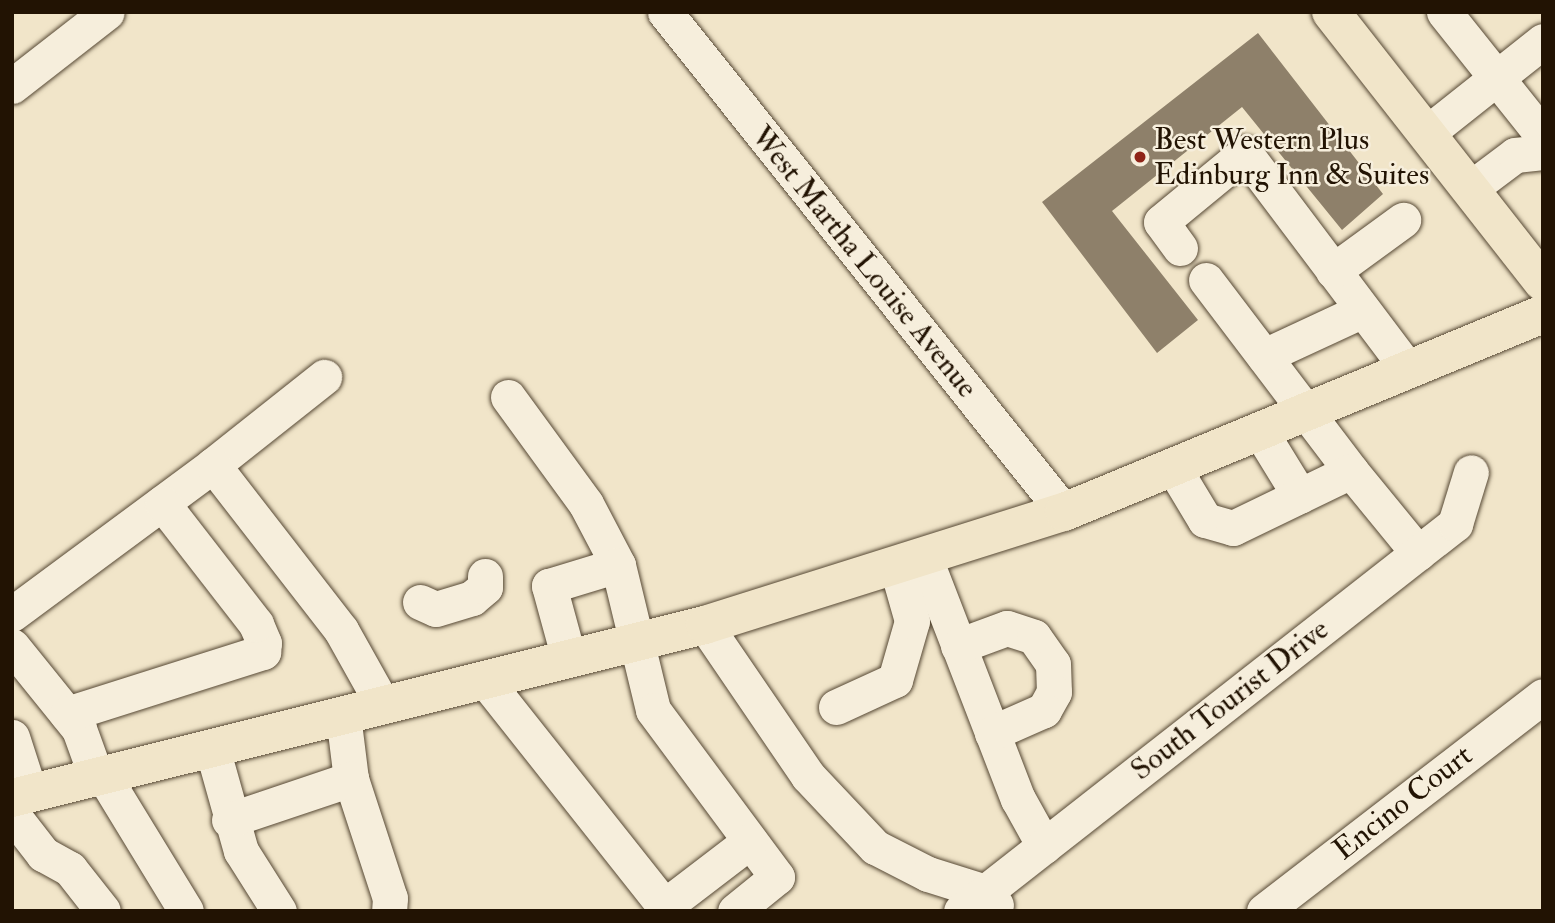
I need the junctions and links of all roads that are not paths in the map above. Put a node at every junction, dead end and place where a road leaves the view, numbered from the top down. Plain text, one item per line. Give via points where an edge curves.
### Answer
1 (107, 12) edge
2 (665, 12) edge
3 (1332, 12) edge
4 (1444, 12) edge
5 (1543, 41) edge
6 (1496, 78) junction
7 (12, 86) edge
8 (1427, 133) junction
9 (1543, 136) edge
10 (1543, 152) edge
11 (1471, 188) junction
12 (1404, 220) dead end
13 (1180, 248) dead end
14 (1333, 271) junction
15 (1206, 281) dead end
16 (1543, 282) edge
17 (1363, 310) junction
18 (1543, 314) edge
19 (1264, 356) junction
20 (1408, 369) junction
21 (324, 377) dead end
22 (508, 397) dead end
23 (1307, 411) junction
24 (1260, 430) junction
25 (213, 465) junction
26 (1172, 467) junction
27 (1351, 471) junction
28 (1471, 471) dead end
29 (1300, 496) junction
30 (162, 503) junction
31 (1064, 512) junction
32 (1418, 553) junction
33 (910, 561) junction
34 (618, 565) junction
35 (485, 576) dead end
36 (420, 602) dead end
37 (12, 614) edge
38 (705, 625) junction
39 (638, 643) junction
40 (12, 646) edge
41 (958, 646) junction
42 (569, 659) junction
43 (485, 680) junction
44 (1543, 696) edge
45 (383, 705) junction
46 (836, 707) dead end
47 (67, 714) junction
48 (343, 715) junction
49 (992, 733) junction
50 (12, 737) edge
51 (212, 748) junction
52 (100, 776) junction
53 (351, 779) junction
54 (18, 801) edge
55 (229, 820) junction
56 (750, 841) junction
57 (1044, 846) junction
58 (982, 905) edge
59 (191, 909) edge
60 (667, 909) edge
61 (103, 911) edge
62 (279, 911) edge
63 (389, 911) edge
64 (734, 911) edge
65 (1264, 911) edge

1 - 7 street
2 - 31 street, West Martha Louise Avenue
3 - 8 main road
4 - 6 street
5 - 6 street
6 - 8 street
6 - 9 street
8 - 11 main road
10 - 11 street via 1515,155
11 - 16 main road
12 - 14 street
13 - 14 street via 1161,222 1245,153
14 - 17 street
15 - 19 street
17 - 19 street
17 - 20 street
18 - 20 main road
19 - 23 street
20 - 23 main road
21 - 25 street
22 - 34 street via 586,504
23 - 24 main road
23 - 27 street
24 - 26 main road
24 - 29 street
25 - 30 street
25 - 45 street via 341,630
26 - 29 street via 1205,520 1233,528
26 - 31 main road
27 - 29 street
27 - 32 street
28 - 32 street, South Tourist Drive via 1455,524
30 - 37 street
30 - 47 street via 256,624 264,643 262,652
31 - 33 main road
32 - 57 street, South Tourist Drive
33 - 38 main road
33 - 41 street
33 - 46 street via 912,621 895,680
34 - 39 street
34 - 42 street via 549,586
35 - 36 street via 485,587 472,598 436,609
38 - 39 main road
38 - 58 street via 808,776 875,847
39 - 42 main road
39 - 56 street via 653,710
40 - 47 street
41 - 49 street
41 - 49 street via 1007,628 1034,637 1053,664 1054,692 1044,710
42 - 43 main road
43 - 45 main road
43 - 60 street
44 - 65 street, Encino Court
45 - 48 main road
47 - 52 street via 79,729
48 - 51 main road
48 - 53 street
49 - 57 street via 1018,799
50 - 54 street
51 - 52 main road
51 - 55 street
52 - 54 main road
52 - 59 street
53 - 55 street
53 - 63 street via 390,898
54 - 61 street via 43,855 70,869
55 - 62 street via 253,873
56 - 60 street
56 - 64 street via 777,877
57 - 58 street, South Tourist Drive

